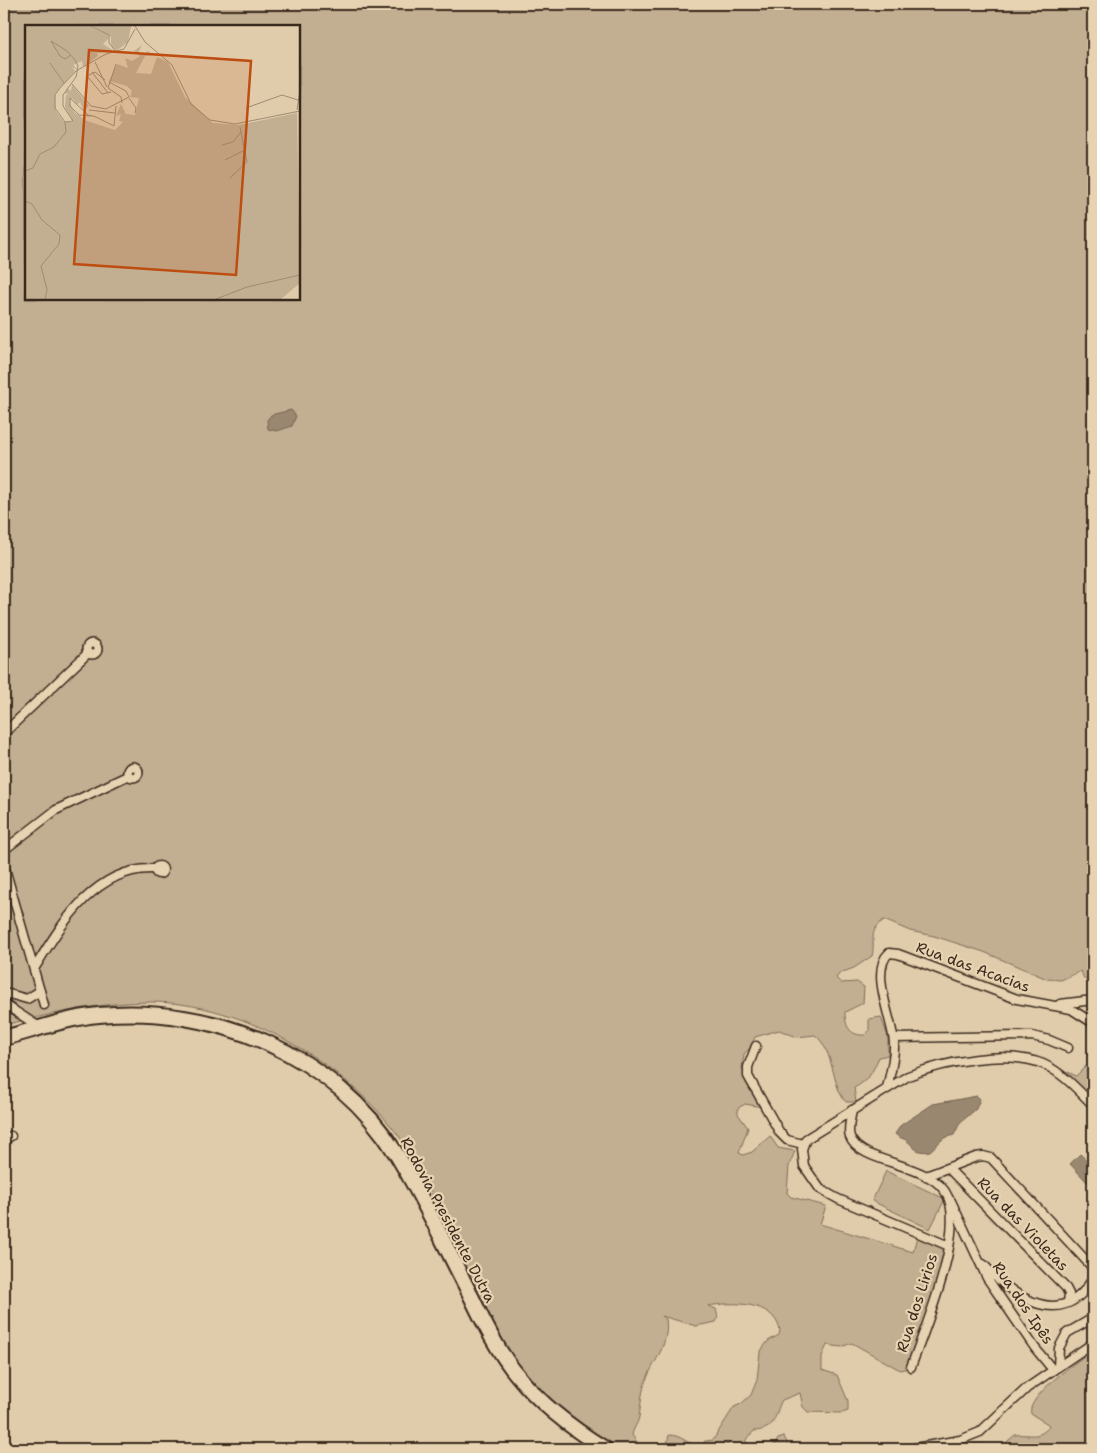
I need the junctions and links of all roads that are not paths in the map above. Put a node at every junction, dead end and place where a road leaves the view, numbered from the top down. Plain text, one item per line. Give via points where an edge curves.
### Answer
1 (88, 653) dead end
2 (4, 733) edge
3 (129, 775) dead end
4 (4, 850) edge
5 (4, 865) edge
6 (155, 870) dead end
7 (34, 969) junction
8 (40, 991) junction
9 (4, 995) edge
10 (1093, 1000) edge
11 (4, 1004) edge
12 (44, 1005) dead end
13 (1050, 1006) junction
14 (1093, 1024) edge
15 (41, 1028) junction
16 (4, 1038) edge
17 (894, 1038) junction
18 (4, 1046) edge
19 (756, 1046) dead end
20 (1068, 1048) dead end
21 (887, 1088) junction
22 (1093, 1105) edge
23 (852, 1110) junction
24 (803, 1144) junction
25 (949, 1169) junction
26 (926, 1176) junction
27 (948, 1195) junction
28 (949, 1246) junction
29 (977, 1257) junction
30 (451, 1266) junction
31 (1093, 1268) edge
32 (1093, 1278) edge
33 (1071, 1300) junction
34 (471, 1306) junction
35 (1093, 1318) edge
36 (1093, 1343) edge
37 (911, 1367) dead end
38 (1056, 1369) junction
39 (589, 1449) edge
40 (605, 1449) edge
41 (911, 1449) edge

1 - 2 street
3 - 4 street via 56,810
5 - 7 street
6 - 7 street via 127,873 85,898 69,914
7 - 8 street
8 - 9 street via 28,999
8 - 12 street
10 - 13 street
11 - 15 street
13 - 14 street, Rua das Acacias via 1071,1009
13 - 17 street, Rua das Acacias via 1017,999 898,954 888,954 882,986
15 - 16 highway, Rodovia Presidente Dutra
15 - 30 highway, Rodovia Presidente Dutra via 96,1016 135,1013 169,1016 224,1026 294,1056 344,1093 396,1154
17 - 20 street via 1032,1036
17 - 21 street
18 - 30 highway, Rodovia Presidente Dutra via 76,1028 137,1022 188,1026 270,1053 319,1084 368,1130 400,1176
19 - 24 street via 748,1067 750,1081 784,1138
21 - 22 street via 908,1076 939,1066 985,1059 1026,1059 1058,1072
21 - 23 street
23 - 24 street via 811,1135
23 - 26 street via 849,1136 856,1146 868,1154
24 - 28 street via 804,1166 826,1194
25 - 26 street
25 - 31 street via 976,1157 991,1158
25 - 33 street, Rua das Violetas via 1066,1288
26 - 27 street
27 - 28 street, Rua dos Lirios
27 - 29 street, Rua dos Ipês
28 - 37 street, Rua dos Lirios via 936,1301
29 - 33 street via 996,1278 1023,1298 1053,1307
29 - 38 street, Rua dos Ipês via 987,1278 1035,1348
30 - 34 highway, Rodovia Presidente Dutra
32 - 33 street via 1082,1293
34 - 39 highway, Rodovia Presidente Dutra via 496,1360 521,1394 559,1428
34 - 40 highway, Rodovia Presidente Dutra via 530,1390 563,1420
35 - 38 street via 1067,1334
36 - 38 street
38 - 41 street via 1028,1388 980,1432 960,1440

